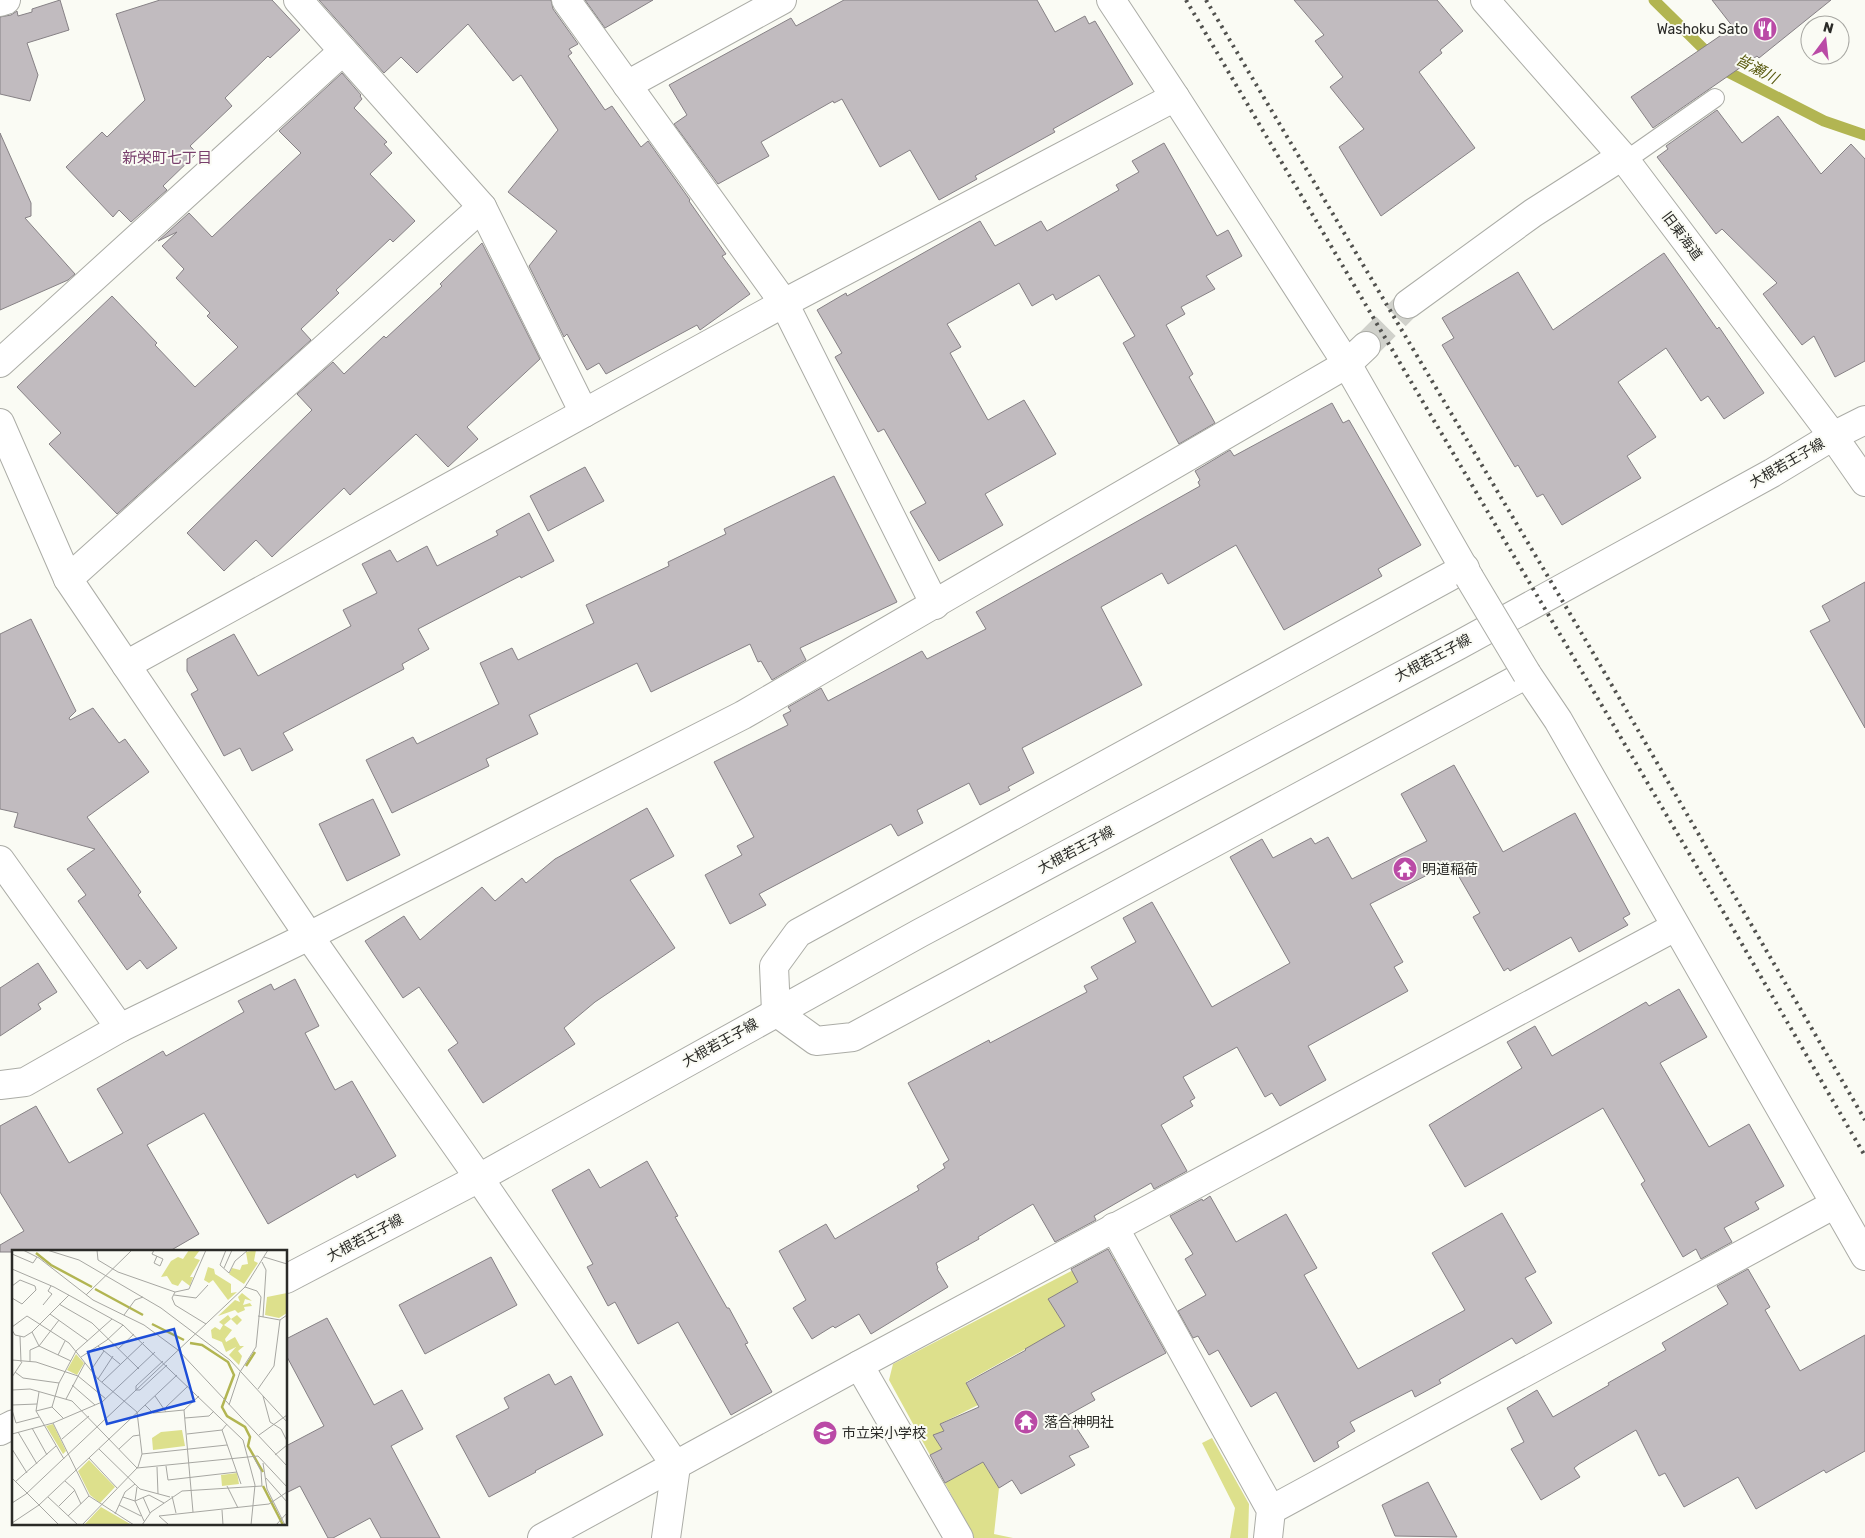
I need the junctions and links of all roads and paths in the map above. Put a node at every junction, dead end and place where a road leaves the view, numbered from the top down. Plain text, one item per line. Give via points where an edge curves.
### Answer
1 (6, 0) edge
2 (298, 0) edge
3 (566, 0) edge
4 (782, 0) edge
5 (1111, 0) edge
6 (1485, 0) edge
7 (0, 2) edge
8 (343, 51) junction
9 (627, 85) junction
10 (1176, 97) junction
11 (1716, 98) dead end
12 (1624, 159) junction
13 (482, 207) junction
14 (784, 303) junction
15 (1408, 304) tunnel mouth
16 (1357, 355) junction
17 (0, 363) edge
18 (584, 414) junction
19 (1865, 420) edge
20 (0, 424) edge
21 (1833, 436) junction
22 (1865, 482) edge
23 (1467, 572) junction
24 (68, 579) junction
25 (935, 604) junction
26 (126, 666) junction
27 (1527, 674) junction
28 (0, 860) edge
29 (1675, 927) junction
30 (309, 936) junction
31 (776, 1012) junction
32 (120, 1028) junction
33 (0, 1085) edge
34 (479, 1178) junction
35 (1834, 1204) junction
36 (1114, 1227) junction
37 (1865, 1256) edge
38 (288, 1278) edge
39 (860, 1365) junction
40 (12, 1425) edge
41 (0, 1431) edge
42 (676, 1466) junction
43 (1271, 1510) junction
44 (542, 1538) edge
45 (666, 1538) edge
46 (959, 1538) edge
47 (1268, 1538) edge

1 - 7 street
2 - 8 street
3 - 9 street
4 - 9 street
5 - 10 street
6 - 12 street, 旧東海道
8 - 13 street
8 - 17 street
9 - 14 street
10 - 14 street
10 - 16 street
11 - 12 lane
12 - 15 street via 1534,213
12 - 21 street, 旧東海道
13 - 18 street
13 - 24 street
14 - 18 street
14 - 25 street
16 - 23 street
16 - 25 street
18 - 26 street
19 - 21 street, 大根若王子線
20 - 24 street
21 - 22 street, 旧東海道
21 - 31 street, 大根若王子線 via 1772,473 1467,640
23 - 27 street, bridge
23 - 31 street via 798,934 774,966
24 - 26 street
25 - 30 street via 743,715
26 - 30 street
27 - 29 street via 1558,720
27 - 31 street via 853,1037 816,1041
28 - 32 street
29 - 35 street
29 - 36 street
30 - 32 street
30 - 34 street
31 - 34 street, 大根若王子線
32 - 33 street via 25,1082
34 - 38 street, 大根若王子線
34 - 42 street
35 - 37 street
35 - 43 street
36 - 39 street
36 - 43 street
39 - 42 street
39 - 46 street
40 - 41 street
42 - 44 street
42 - 45 street
43 - 47 street

